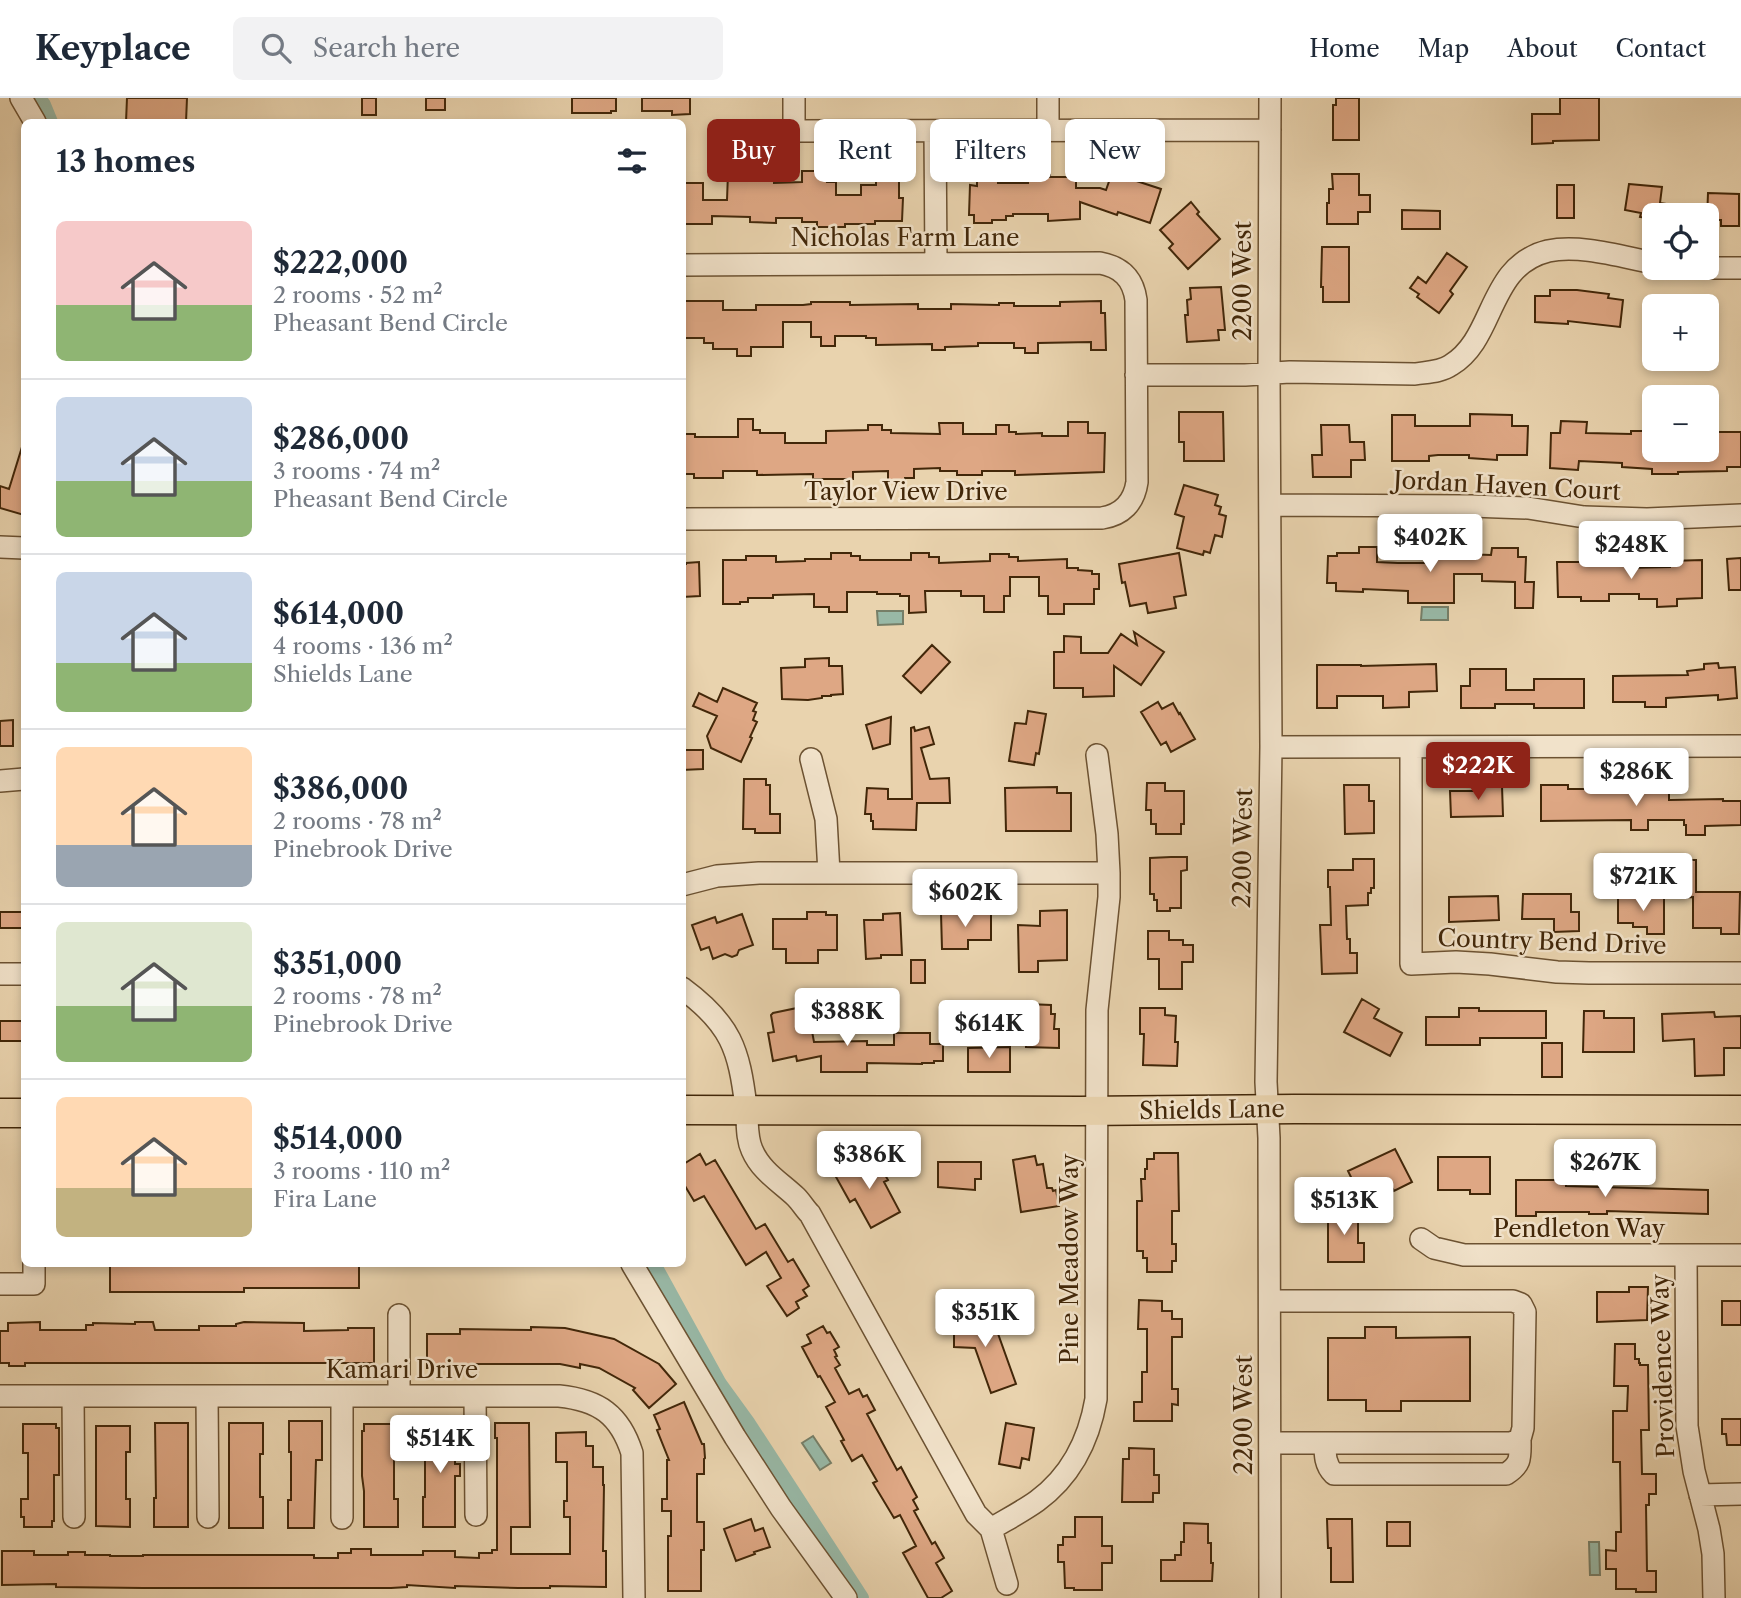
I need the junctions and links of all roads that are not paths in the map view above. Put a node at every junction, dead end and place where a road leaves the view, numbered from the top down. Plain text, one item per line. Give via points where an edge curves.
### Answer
1 (21, 98) edge
2 (794, 98) edge
3 (1048, 98) edge
4 (1270, 98) edge
5 (33, 119) edge
6 (1048, 119) edge
7 (1270, 130) junction
8 (930, 131) edge
9 (1051, 131) edge
10 (935, 182) edge
11 (1642, 261) edge
12 (936, 264) junction
13 (686, 265) edge
14 (1719, 268) edge
15 (1741, 268) edge
16 (1269, 374) junction
17 (1136, 375) junction
18 (1270, 505) junction
19 (1741, 515) edge
20 (686, 519) edge
21 (0, 547) edge
22 (21, 548) edge
23 (1741, 746) edge
24 (1271, 747) junction
25 (1411, 747) junction
26 (1097, 755) dead end
27 (811, 759) dead end
28 (21, 779) edge
29 (0, 781) edge
30 (829, 873) junction
31 (1109, 873) junction
32 (686, 884) edge
33 (1741, 973) edge
34 (0, 974) edge
35 (21, 974) edge
36 (686, 991) edge
37 (1268, 1109) junction
38 (1741, 1110) edge
39 (686, 1111) edge
40 (746, 1111) junction
41 (1097, 1111) junction
42 (0, 1113) edge
43 (21, 1113) edge
44 (1421, 1239) dead end
45 (1686, 1255) junction
46 (1741, 1255) edge
47 (34, 1267) edge
48 (634, 1267) edge
49 (0, 1284) edge
50 (1270, 1301) junction
51 (399, 1315) dead end
52 (0, 1396) edge
53 (73, 1396) junction
54 (207, 1396) junction
55 (342, 1396) junction
56 (399, 1396) junction
57 (475, 1396) junction
58 (1520, 1439) junction
59 (1270, 1443) junction
60 (1325, 1443) junction
61 (1741, 1494) edge
62 (1700, 1495) junction
63 (476, 1515) dead end
64 (74, 1517) dead end
65 (208, 1517) dead end
66 (342, 1518) dead end
67 (991, 1529) junction
68 (1007, 1584) dead end
69 (634, 1598) edge
70 (846, 1598) edge
71 (1270, 1598) edge
72 (1714, 1598) edge

1 - 5 street
2 - 8 street via 794,131
3 - 6 street
4 - 7 street, 2200 West
7 - 9 street
7 - 16 street, 2200 West
10 - 12 street
11 - 16 street via 1581,250 1534,256 1507,278 1463,357 1433,372
12 - 13 street, Nicholas Farm Lane
12 - 17 street, Nicholas Farm Lane via 1100,264 1118,268 1131,281 1136,300
14 - 15 street
16 - 17 street
16 - 18 street, 2200 West
17 - 20 street, Taylor View Drive via 1137,482 1132,500 1119,513 1102,518
18 - 19 street, Jordan Haven Court via 1528,508 1584,517 1647,519
18 - 24 street, 2200 West
21 - 22 street
23 - 25 street
24 - 25 street
24 - 37 street, 2200 West
25 - 33 street, Country Bend Drive via 1411,964 1456,962 1589,973
26 - 31 street, Pine Meadow Way
27 - 30 street via 827,819
28 - 29 street
30 - 31 street
30 - 32 street via 738,874
31 - 41 street, Pine Meadow Way via 1097,1010
34 - 35 street
36 - 40 street via 717,1018 731,1038
37 - 38 main road, Shields Lane
37 - 41 main road, Shields Lane
37 - 50 street, 2200 West
39 - 40 main road, Shields Lane
40 - 41 main road, Shields Lane
40 - 67 street via 750,1147 757,1160 810,1214 976,1514
41 - 67 street, Pine Meadow Way via 1097,1382 1093,1417 1081,1449 1062,1478 1036,1501
42 - 43 main road
44 - 45 street, Pendleton Way via 1434,1248 1464,1255
45 - 46 street, Pendleton Way
45 - 62 street, Providence Way via 1687,1426
47 - 49 street via 34,1284
48 - 70 street via 742,1447
50 - 58 street via 1521,1304 1525,1312
50 - 59 street, 2200 West
51 - 56 street
52 - 53 street, Kamari Drive
53 - 54 street, Kamari Drive
53 - 64 street
54 - 55 street, Kamari Drive
54 - 65 street
55 - 56 street, Kamari Drive
55 - 66 street
56 - 57 street, Kamari Drive
57 - 63 street
57 - 69 street, Kamari Drive via 573,1397 598,1406 620,1425 628,1438 634,1468
58 - 60 street via 1511,1443
58 - 60 street via 1520,1462 1506,1474 1334,1474 1325,1460
59 - 60 street
59 - 71 street, 2200 West
61 - 62 street
62 - 72 street, Providence Way via 1713,1554
67 - 68 street

